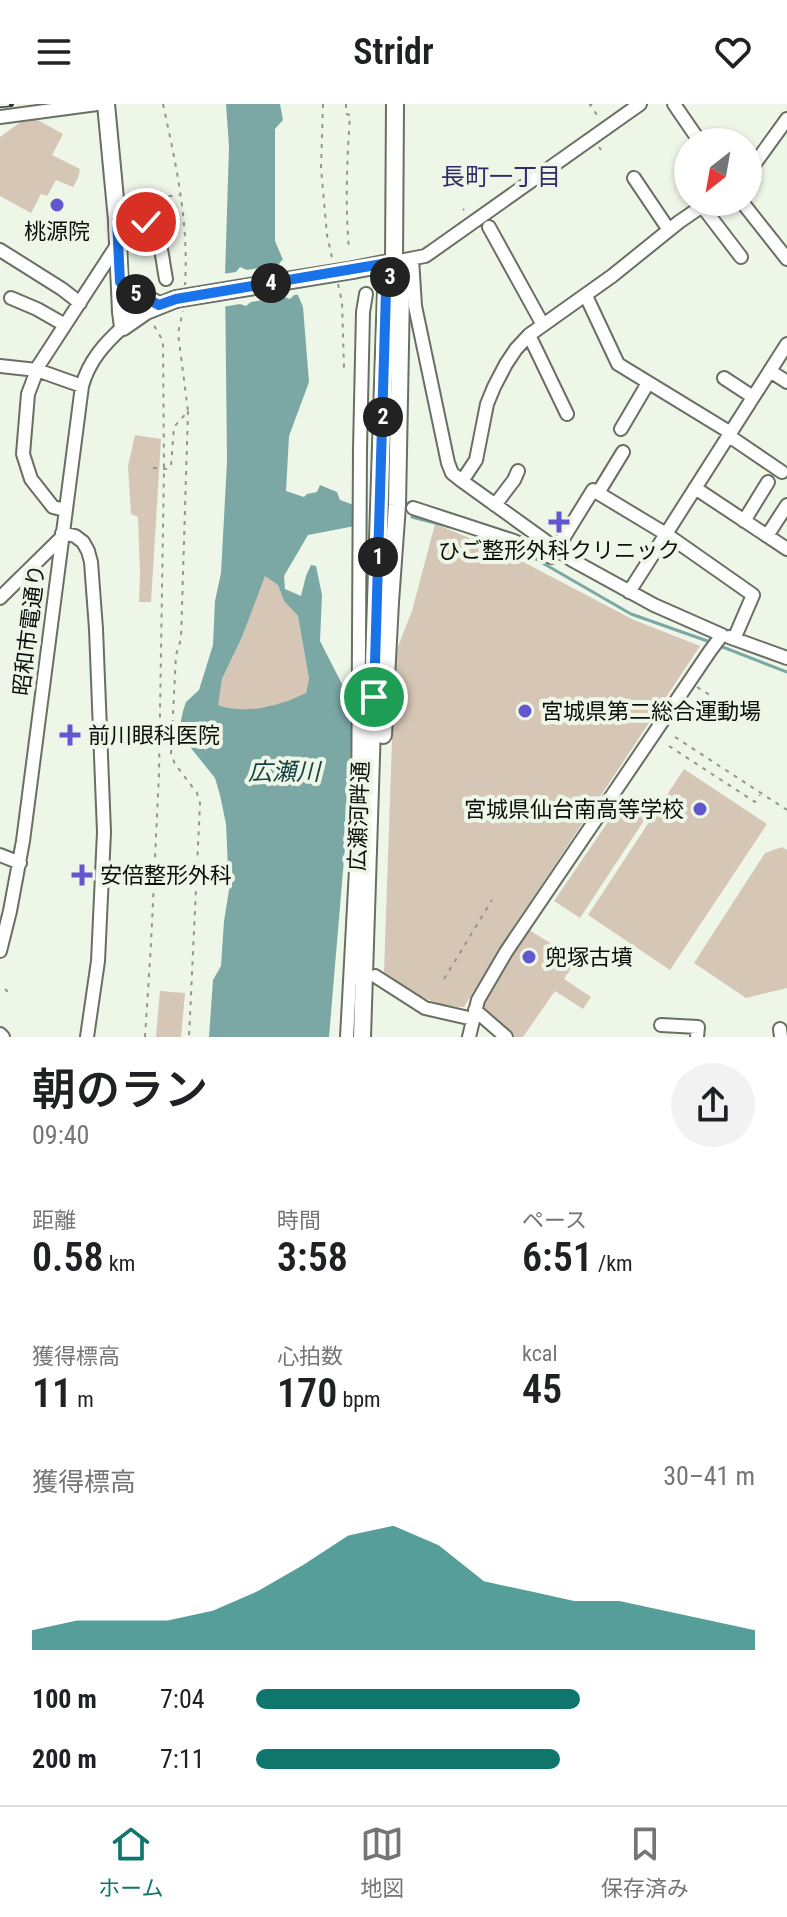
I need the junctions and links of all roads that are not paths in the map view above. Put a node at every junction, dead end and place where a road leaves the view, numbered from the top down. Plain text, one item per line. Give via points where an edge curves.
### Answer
1 (97, 104) edge
2 (106, 104) edge
3 (395, 104) edge
4 (640, 104) edge
5 (674, 104) edge
6 (0, 117) edge
7 (787, 119) edge
8 (690, 128) edge
9 (762, 154) edge
10 (634, 178) dead end
11 (688, 216) edge
12 (713, 216) edge
13 (753, 216) edge
14 (117, 220) junction
15 (489, 227) dead end
16 (669, 230) junction
17 (119, 242) junction
18 (0, 250) edge
19 (741, 257) dead end
20 (412, 259) junction
21 (787, 259) edge
22 (394, 262) junction
23 (166, 279) dead end
24 (120, 282) junction
25 (366, 294) dead end
26 (586, 296) junction
27 (11, 298) dead end
28 (80, 303) junction
29 (159, 305) junction
30 (65, 325) junction
31 (543, 325) junction
32 (123, 327) junction
33 (529, 335) junction
34 (421, 338) junction
35 (399, 340) junction
36 (785, 350) edge
37 (0, 366) edge
38 (37, 370) junction
39 (770, 371) junction
40 (724, 378) dead end
41 (787, 382) edge
42 (648, 383) junction
43 (82, 386) junction
44 (753, 397) junction
45 (567, 414) dead end
46 (621, 429) dead end
47 (730, 434) junction
48 (623, 452) dead end
49 (518, 471) dead end
50 (782, 472) dead end
51 (462, 481) junction
52 (768, 482) dead end
53 (695, 488) junction
54 (598, 493) junction
55 (495, 505) junction
56 (787, 505) edge
57 (413, 508) dead end
58 (65, 510) junction
59 (744, 521) junction
60 (666, 534) junction
61 (61, 535) junction
62 (767, 536) junction
63 (787, 549) edge
64 (554, 554) junction
65 (629, 592) junction
66 (0, 598) edge
67 (725, 638) junction
68 (787, 658) edge
69 (0, 855) edge
70 (20, 863) junction
71 (5, 915) edge
72 (0, 951) edge
73 (375, 976) junction
74 (474, 1014) junction
75 (661, 1025) dead end
76 (87, 1037) edge
77 (347, 1037) edge
78 (362, 1037) edge
79 (373, 1037) edge
80 (469, 1037) edge
81 (506, 1037) edge
82 (697, 1037) edge

1 - 6 street
2 - 14 main road
3 - 22 main road, 広瀬河畔通
4 - 20 street via 431,252
5 - 8 street
7 - 9 street
10 - 16 street
11 - 16 street
12 - 19 street
13 - 21 street
14 - 17 main road
14 - 23 street via 139,220 154,230
15 - 31 street
16 - 26 street
17 - 24 main road
17 - 28 street
18 - 28 street
20 - 22 street
20 - 34 street
22 - 29 main road, bridge
22 - 35 main road, 広瀬河畔通 via 401,292
22 - 78 main road, 広瀬河畔通 via 386,290
24 - 29 main road
24 - 32 main road
25 - 77 street via 358,832
26 - 31 street
26 - 42 street via 618,364
27 - 30 street
28 - 30 street
29 - 32 main road
30 - 38 street
31 - 33 street
32 - 43 street, 昭和市電通り via 101,348
33 - 45 street
33 - 51 street via 494,387 476,460
34 - 35 street
34 - 51 street via 448,463
35 - 73 main road, 広瀬河畔通 via 397,505
36 - 39 street
37 - 38 street
38 - 43 street
38 - 58 street via 28,394 23,454 31,479 53,507
39 - 41 street
39 - 44 street
40 - 44 street
42 - 46 street
42 - 47 street
43 - 58 street, 昭和市電通り
44 - 47 street
47 - 50 street
47 - 53 street
48 - 54 street
49 - 55 street
51 - 55 street
52 - 59 street
53 - 59 street
53 - 60 street
54 - 60 street
54 - 64 street via 593,490
55 - 64 street
56 - 62 street
57 - 64 street
58 - 61 street, 昭和市電通り
59 - 62 street
60 - 65 street
60 - 67 street via 753,595
61 - 66 street
61 - 70 street, 昭和市電通り
61 - 76 street via 75,536 88,551 96,629 104,832 98,961
62 - 63 street
64 - 65 street
65 - 67 street
67 - 68 street
67 - 74 street via 710,651 513,942
69 - 70 street
70 - 71 street, 昭和市電通り
71 - 72 street, 昭和市電通り
73 - 74 street via 425,1008
73 - 79 main road, 広瀬河畔通
74 - 80 street
74 - 81 street via 484,1016
75 - 82 street via 698,1027

